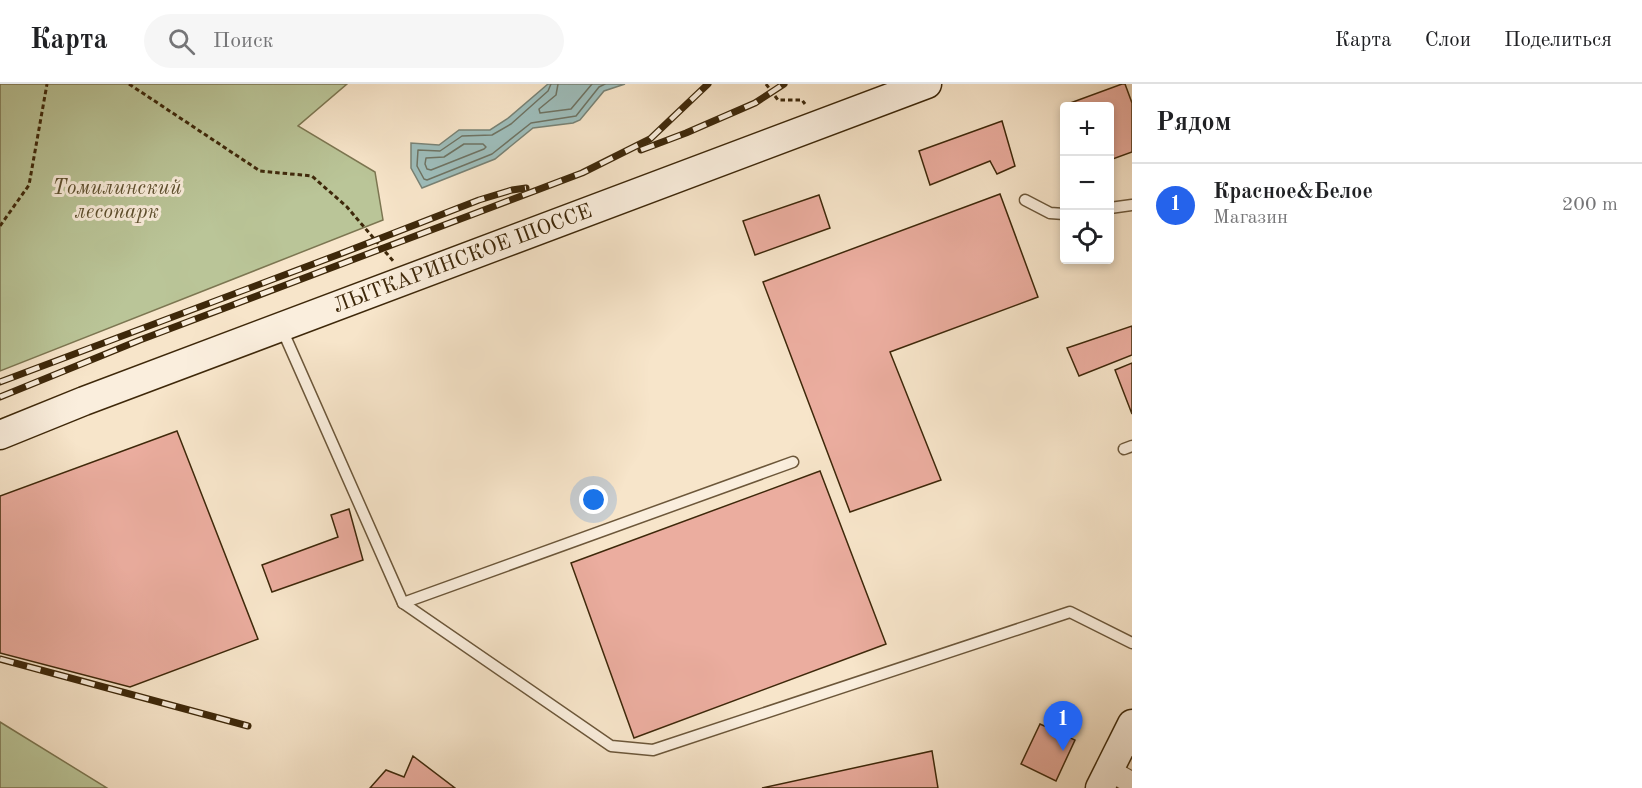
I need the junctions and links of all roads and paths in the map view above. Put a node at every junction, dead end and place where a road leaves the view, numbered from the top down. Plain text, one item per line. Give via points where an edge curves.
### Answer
1 (47, 84) edge
2 (129, 84) edge
3 (766, 84) edge
4 (927, 84) edge
5 (821, 125) junction
6 (1025, 200) dead end
7 (1132, 205) edge
8 (1114, 207) edge
9 (1060, 214) edge
10 (0, 226) edge
11 (396, 264) dead end
12 (280, 327) junction
13 (0, 435) edge
14 (794, 462) dead end
15 (404, 603) junction
16 (1132, 643) edge
17 (1132, 724) edge
18 (1114, 780) edge

1 - 10 path via 29,185
2 - 11 path via 260,171 312,176 347,207
3 - 5 path via 778,100 802,100
4 - 5 main road, ЛЫТКАРИНСКОЕ ШОССЕ
5 - 12 main road, ЛЫТКАРИНСКОЕ ШОССЕ
6 - 9 lane via 1050,213
7 - 8 lane
12 - 13 main road, ЛЫТКАРИНСКОЕ ШОССЕ
12 - 15 lane
14 - 15 lane
15 - 16 lane via 611,746 653,750 1070,612
17 - 18 main road

